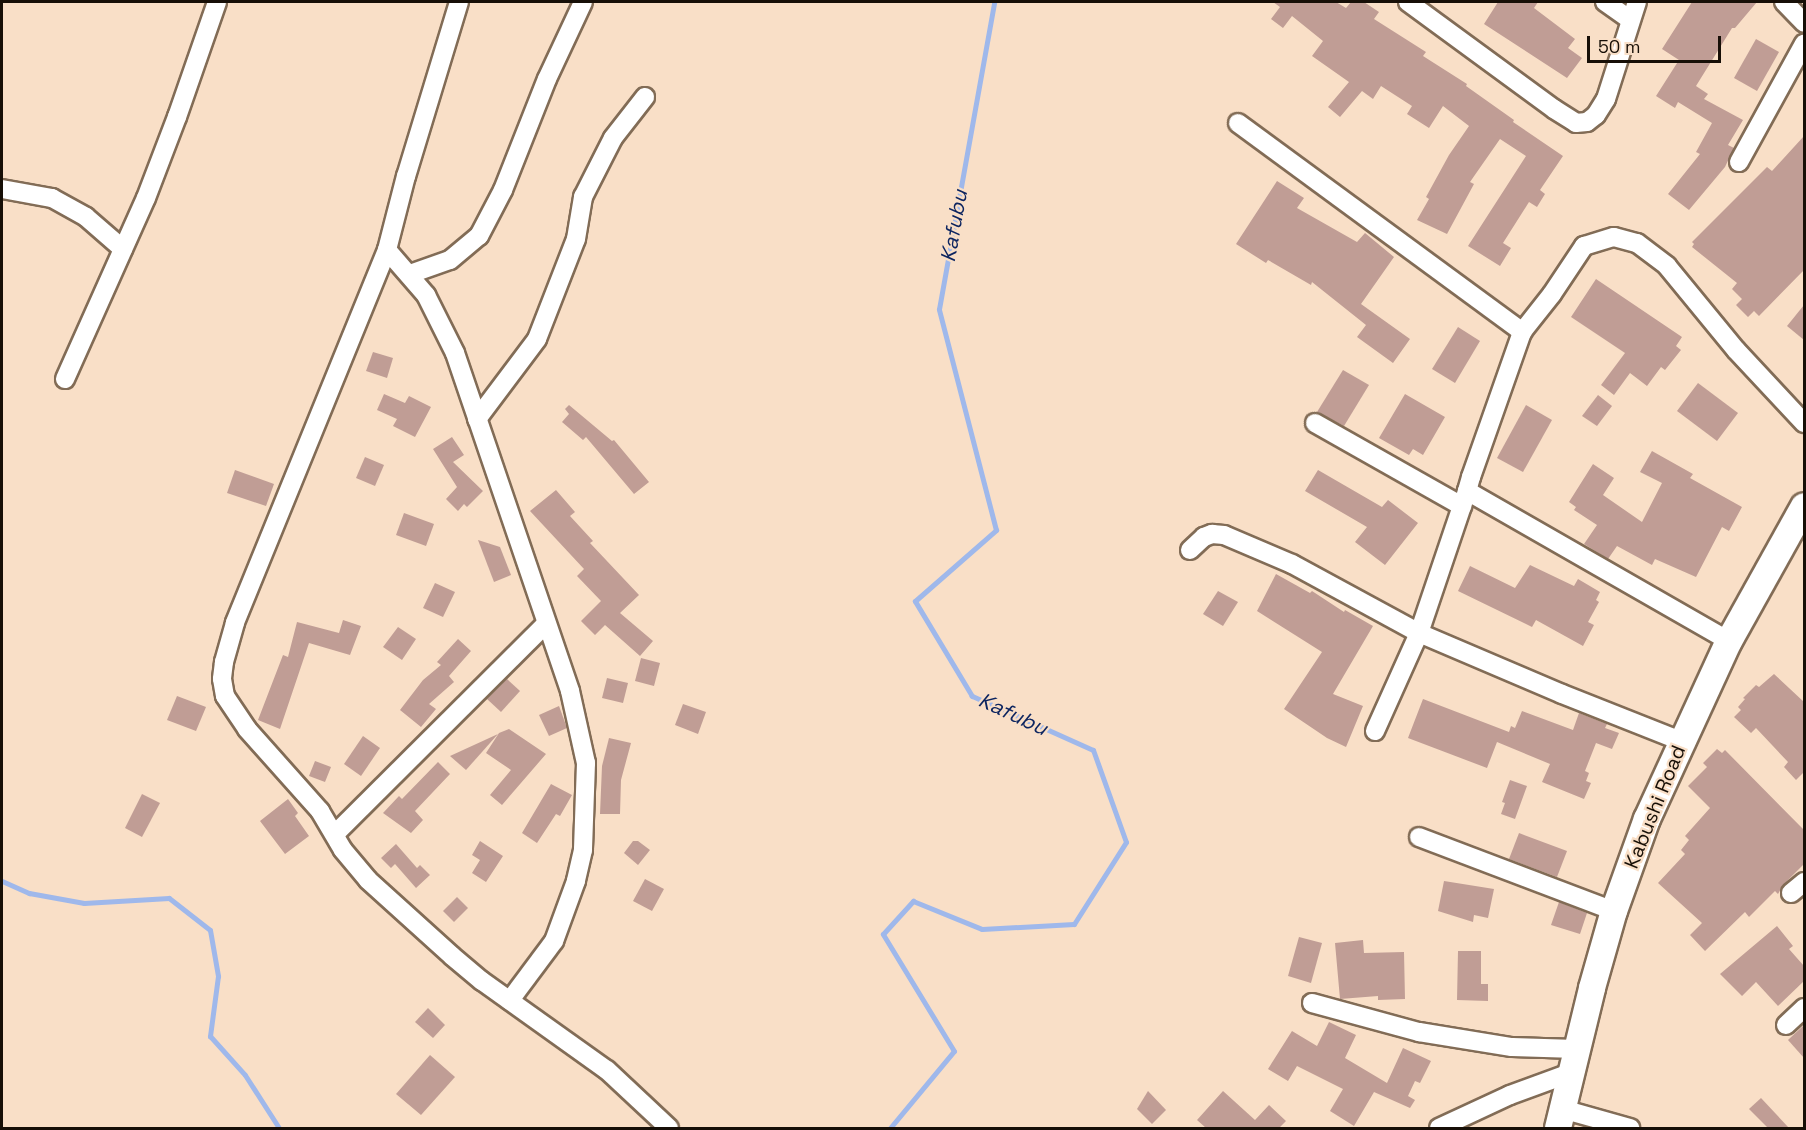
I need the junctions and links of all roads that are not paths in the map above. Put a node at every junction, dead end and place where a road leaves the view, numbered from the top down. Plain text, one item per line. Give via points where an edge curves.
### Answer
1 (216, 2) edge
2 (459, 2) edge
3 (582, 2) edge
4 (1408, 2) edge
5 (1605, 2) edge
6 (1637, 2) edge
7 (1784, 2) edge
8 (1629, 19) junction
9 (1804, 23) edge
10 (1804, 44) edge
11 (645, 97) dead end
12 (1238, 123) dead end
13 (1739, 162) dead end
14 (2, 189) edge
15 (123, 249) junction
16 (387, 250) junction
17 (410, 274) junction
18 (1522, 332) junction
19 (65, 379) dead end
20 (477, 419) junction
21 (1315, 423) dead end
22 (1804, 423) edge
23 (1464, 499) junction
24 (1804, 506) edge
25 (1190, 550) dead end
26 (546, 624) junction
27 (1419, 633) junction
28 (1729, 641) junction
29 (1375, 730) dead end
30 (1682, 741) junction
31 (335, 834) junction
32 (1419, 837) dead end
33 (1614, 911) junction
34 (510, 1000) junction
35 (1312, 1003) dead end
36 (1804, 1008) edge
37 (1786, 1025) dead end
38 (1576, 1049) junction
39 (1570, 1073) junction
40 (1560, 1119) edge
41 (669, 1128) edge
42 (1439, 1128) edge
43 (1630, 1128) edge

1 - 15 street via 177,117
2 - 16 street
3 - 17 street via 503,190 479,236 450,260
4 - 8 street via 1576,123 1587,123 1596,116 1606,99
5 - 8 street
6 - 8 street
7 - 9 street
10 - 13 street
11 - 20 street via 613,138 583,197 576,239 537,339
12 - 18 street
14 - 15 street via 52,198 86,217
15 - 19 street
16 - 17 street
16 - 31 street via 235,623 222,679 231,709 320,811
17 - 20 street via 426,295 455,353
18 - 22 street via 1584,246 1614,237 1637,243 1667,266 1736,350
18 - 23 street
20 - 26 street
21 - 23 street
23 - 27 street
23 - 28 street
24 - 28 main road, Kabushi Road
25 - 27 street via 1204,537 1224,535 1292,564
26 - 31 street
26 - 34 street via 570,691 583,744 587,787 583,850 554,941
27 - 29 street
27 - 30 street
28 - 30 main road, Kabushi Road
30 - 33 main road, Kabushi Road via 1647,819
31 - 34 street via 368,880 452,956
32 - 33 street
33 - 38 main road, Kabushi Road
34 - 41 street via 607,1070
35 - 38 street via 1419,1032 1512,1047
36 - 37 street
38 - 39 main road, Kabushi Road
39 - 40 main road, Kabushi Road
39 - 42 street
40 - 43 street

